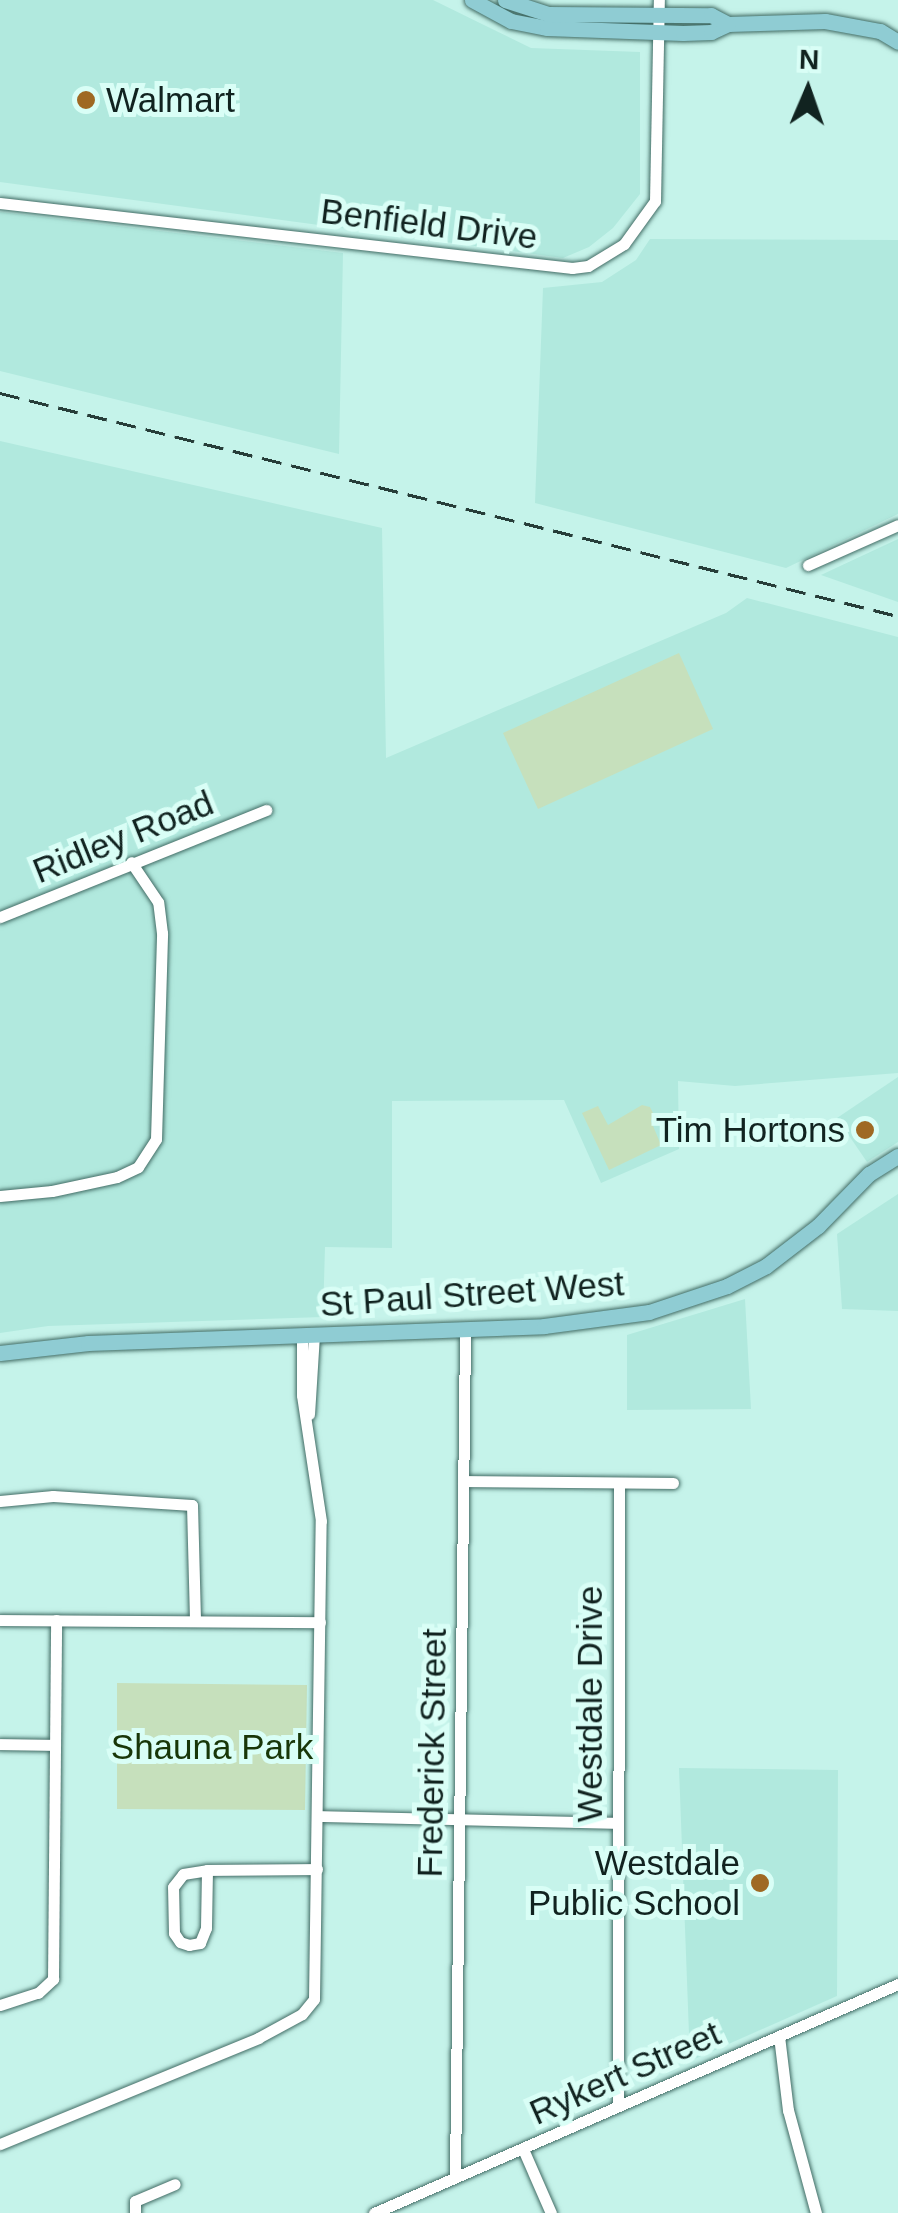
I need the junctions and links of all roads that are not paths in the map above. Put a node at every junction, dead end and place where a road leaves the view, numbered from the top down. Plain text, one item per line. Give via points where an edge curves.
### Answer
1 (472, 0) edge
2 (505, 0) edge
3 (659, 7) edge
4 (728, 24) junction
5 (658, 32) junction
6 (898, 42) edge
7 (0, 203) edge
8 (898, 525) edge
9 (808, 566) dead end
10 (266, 810) dead end
11 (130, 862) junction
12 (0, 916) edge
13 (898, 1156) edge
14 (0, 1196) edge
15 (465, 1330) junction
16 (308, 1334) junction
17 (0, 1353) edge
18 (463, 1481) junction
19 (673, 1483) dead end
20 (618, 1484) junction
21 (0, 1501) edge
22 (0, 1620) edge
23 (56, 1620) junction
24 (196, 1620) junction
25 (320, 1622) junction
26 (0, 1744) edge
27 (55, 1745) junction
28 (318, 1816) junction
29 (459, 1820) junction
30 (616, 1823) junction
31 (207, 1870) junction
32 (317, 1870) junction
33 (898, 1984) edge
34 (0, 2006) edge
35 (779, 2036) junction
36 (618, 2105) junction
37 (0, 2144) edge
38 (522, 2148) junction
39 (456, 2177) junction
40 (175, 2184) dead end
41 (135, 2213) edge
42 (374, 2213) edge
43 (551, 2213) edge
44 (816, 2213) edge

1 - 5 main road via 511,21 547,28
2 - 3 main road via 548,14
3 - 4 main road
3 - 5 street, Benfield Drive
4 - 5 main road via 711,32
4 - 6 main road via 825,21
5 - 7 street, Benfield Drive via 655,201 624,244 588,266
8 - 9 street
10 - 11 street, Ridley Road
11 - 12 street, Ridley Road
11 - 14 street via 158,902 162,933 156,1139 138,1166 117,1177
13 - 15 main road, St Paul Street West via 766,1266 727,1286 595,1322
15 - 16 main road, St Paul Street West
15 - 18 street, Frederick Street
16 - 17 main road, St Paul Street West
16 - 25 street via 302,1396 321,1506
18 - 20 street
18 - 29 street, Frederick Street
19 - 20 street
20 - 30 street, Westdale Drive
21 - 24 street via 53,1496 192,1505
22 - 23 street
23 - 24 street
23 - 27 street
24 - 25 street
25 - 28 street
26 - 27 street
27 - 34 street via 53,1979
28 - 29 street
28 - 32 street
29 - 30 street
29 - 39 street, Frederick Street
30 - 36 street, Westdale Drive
31 - 31 street via 206,1928 200,1942 190,1945 174,1933 173,1887 183,1874
31 - 32 street
32 - 37 street via 316,1990 302,2014
33 - 35 street, Rykert Street
35 - 36 street, Rykert Street
35 - 44 street via 788,2110
36 - 38 street, Rykert Street
38 - 39 street, Rykert Street
38 - 43 street
39 - 42 street, Rykert Street
40 - 41 street via 135,2201

